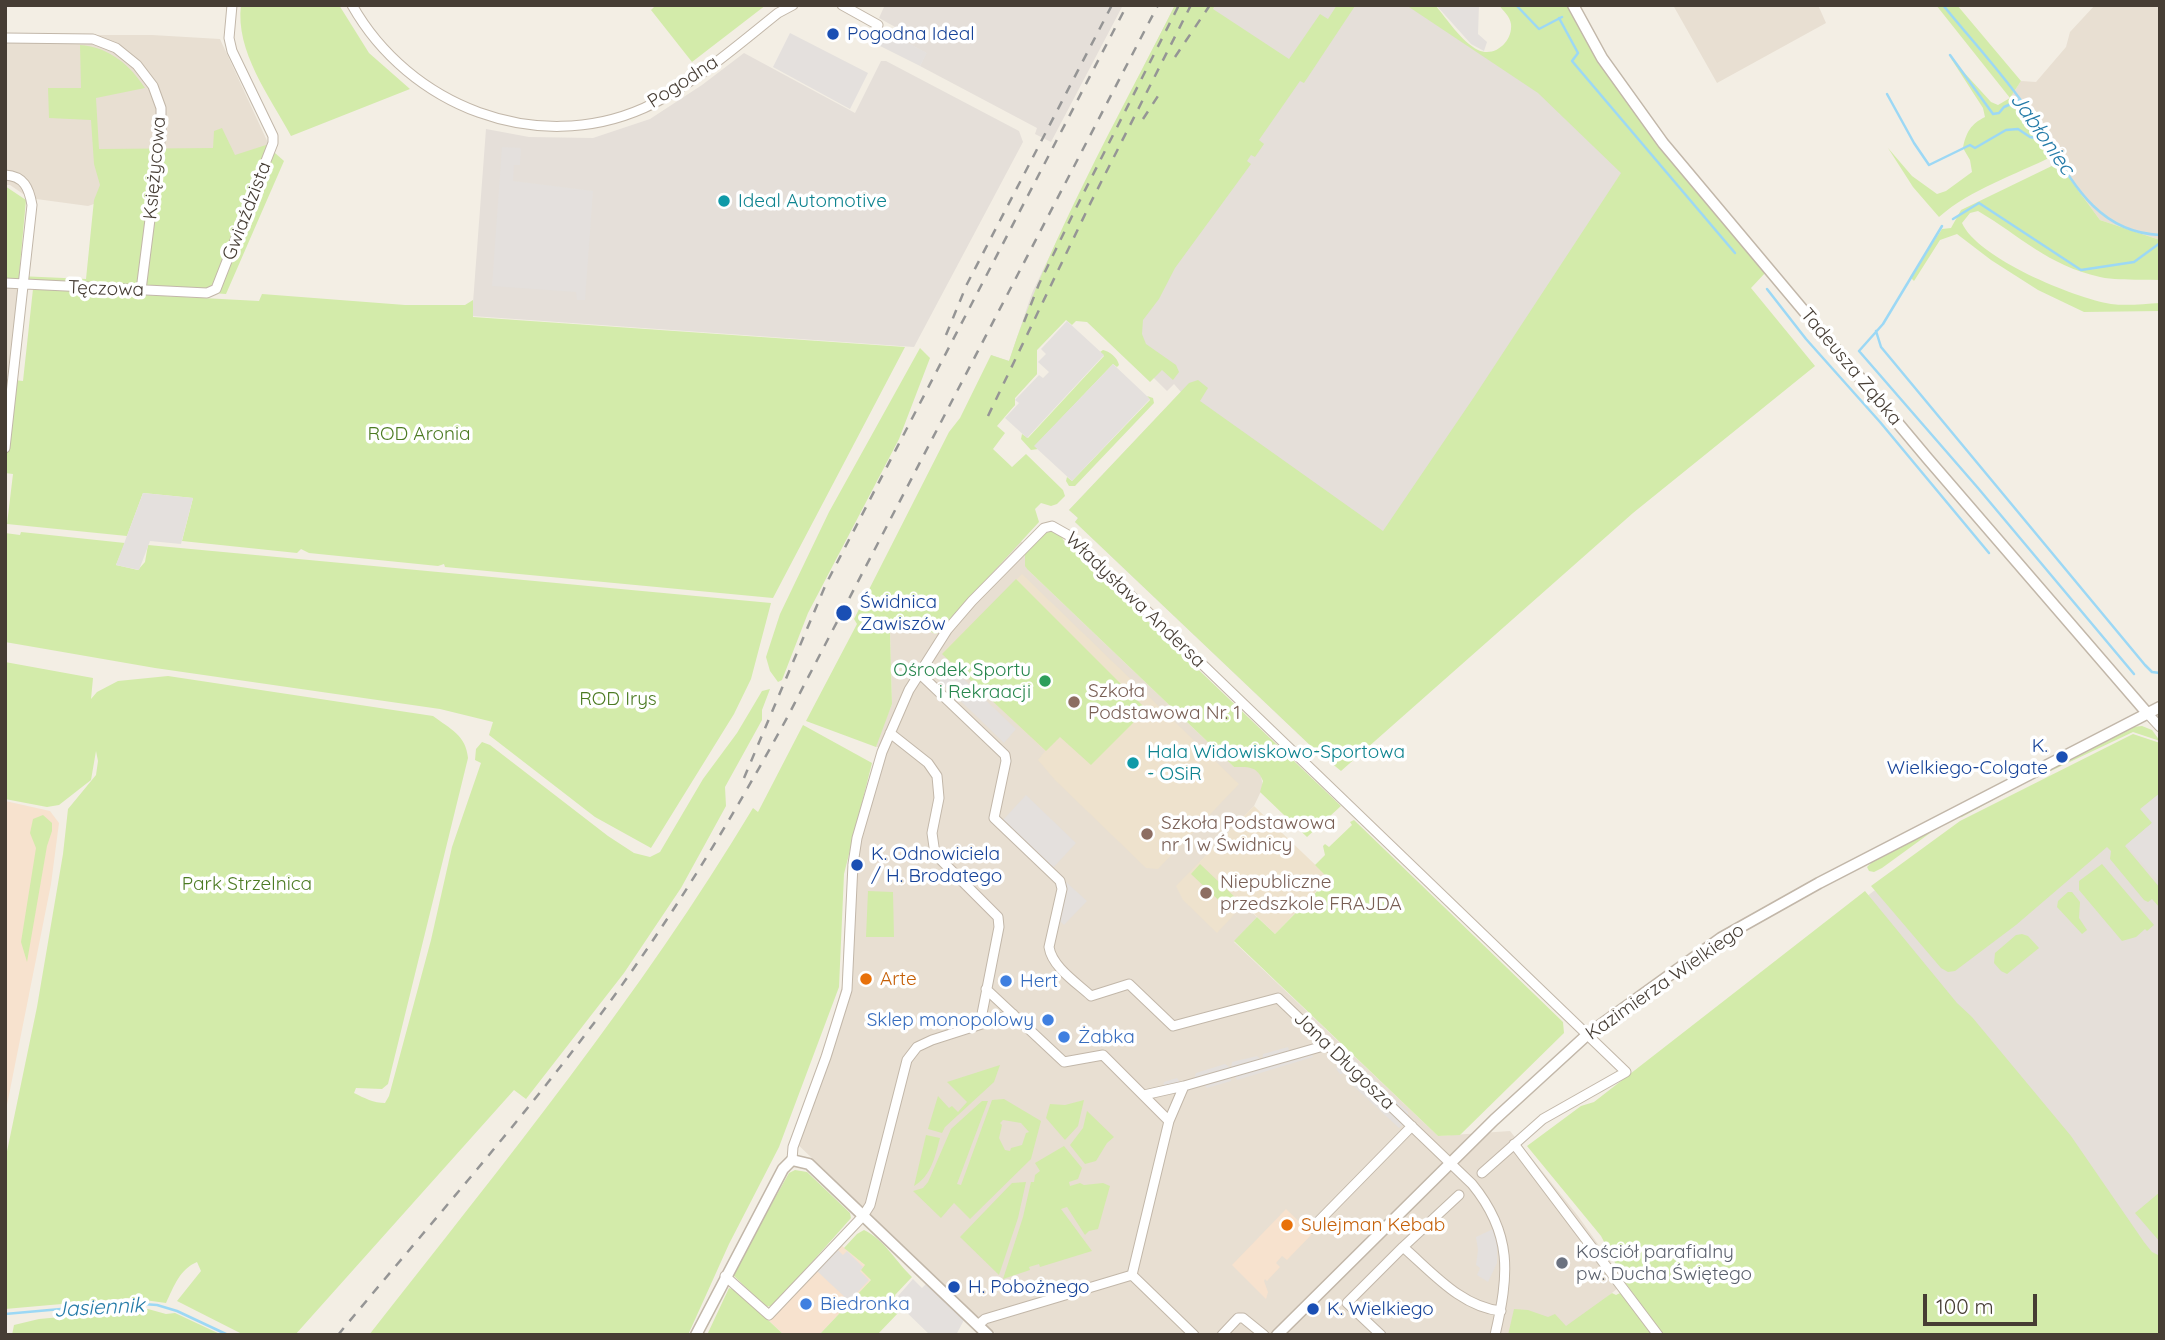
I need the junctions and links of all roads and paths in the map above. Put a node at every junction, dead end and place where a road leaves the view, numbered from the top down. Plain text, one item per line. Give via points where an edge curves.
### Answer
1 (232, 5) edge
2 (352, 5) edge
3 (793, 5) edge
4 (842, 5) edge
5 (1573, 5) edge
6 (878, 25) dead end
7 (5, 38) edge
8 (5, 176) edge
9 (5, 283) edge
10 (24, 285) junction
11 (141, 290) junction
12 (207, 293) joint
13 (5, 448) edge
14 (919, 673) junction
15 (2160, 707) edge
16 (2148, 713) junction
17 (2160, 727) edge
18 (890, 733) junction
19 (986, 989) junction
20 (1013, 1014) junction
21 (980, 1024) junction
22 (1588, 1034) junction
23 (1327, 1045) junction
24 (1184, 1086) junction
25 (1144, 1095) junction
26 (1169, 1121) junction
27 (1412, 1126) junction
28 (1514, 1144) junction
29 (793, 1160) junction
30 (1450, 1163) junction
31 (1482, 1173) dead end
32 (1459, 1195) dead end
33 (863, 1216) junction
34 (1312, 1228) dead end
35 (1403, 1247) junction
36 (1132, 1275) junction
37 (725, 1276) junction
38 (1501, 1311) junction
39 (978, 1325) junction
40 (696, 1335) edge
41 (988, 1335) edge
42 (1194, 1335) edge
43 (1222, 1335) edge
44 (1264, 1335) edge
45 (1277, 1335) edge
46 (1381, 1335) edge
47 (1495, 1335) edge
48 (1658, 1335) edge

1 - 12 street, Gwiaździsta via 232,51 273,143 216,289
2 - 3 street, Pogodna via 388,55 438,95 509,122 562,126 619,117 654,103
4 - 6 street
5 - 16 street, Tadeusza Ząbka via 1602,58 1663,143
7 - 11 street, Księżycowa via 93,39 116,48 137,65 152,86 161,108 161,133
8 - 10 street via 21,180 30,195
9 - 10 street, Tęczowa
10 - 11 street, Tęczowa
10 - 13 street
11 - 12 street, Tęczowa
14 - 18 street
14 - 22 street, Władysława Andersa via 958,616 1048,526 1057,527
14 - 23 street, Jana Długosza via 1005,755 994,818 1060,881 1050,956 1091,996 1129,984 1173,1026 1278,998
15 - 16 street, Kazimierza Wielkiego
16 - 17 street
16 - 22 street, Kazimierza Wielkiego via 1721,938
18 - 19 street via 929,763 937,776 939,799 932,833 935,854 998,917
18 - 29 street via 857,838 847,990 796,1136
19 - 20 street
19 - 21 street
20 - 21 street
20 - 25 street via 1064,1062 1103,1055
21 - 33 street via 917,1046 907,1060 870,1205
22 - 28 street via 1626,1072 1561,1107
22 - 30 street, Kazimierza Wielkiego
23 - 24 street
23 - 27 street, Jana Długosza
24 - 25 street
24 - 26 street
25 - 26 street
26 - 36 street
27 - 30 street, Jana Długosza
27 - 34 street
28 - 31 street
28 - 48 street
29 - 33 street via 809,1164
29 - 37 street via 783,1169
30 - 38 street, Jana Długosza via 1480,1194 1498,1226 1506,1254
30 - 45 street, Kazimierza Wielkiego
32 - 35 street
33 - 37 street via 769,1315
33 - 39 street
35 - 38 street via 1466,1300
35 - 46 street via 1347,1303
36 - 39 street via 985,1319
36 - 42 street
37 - 40 street
38 - 47 street, Jana Długosza
39 - 41 street
43 - 44 street via 1238,1318

